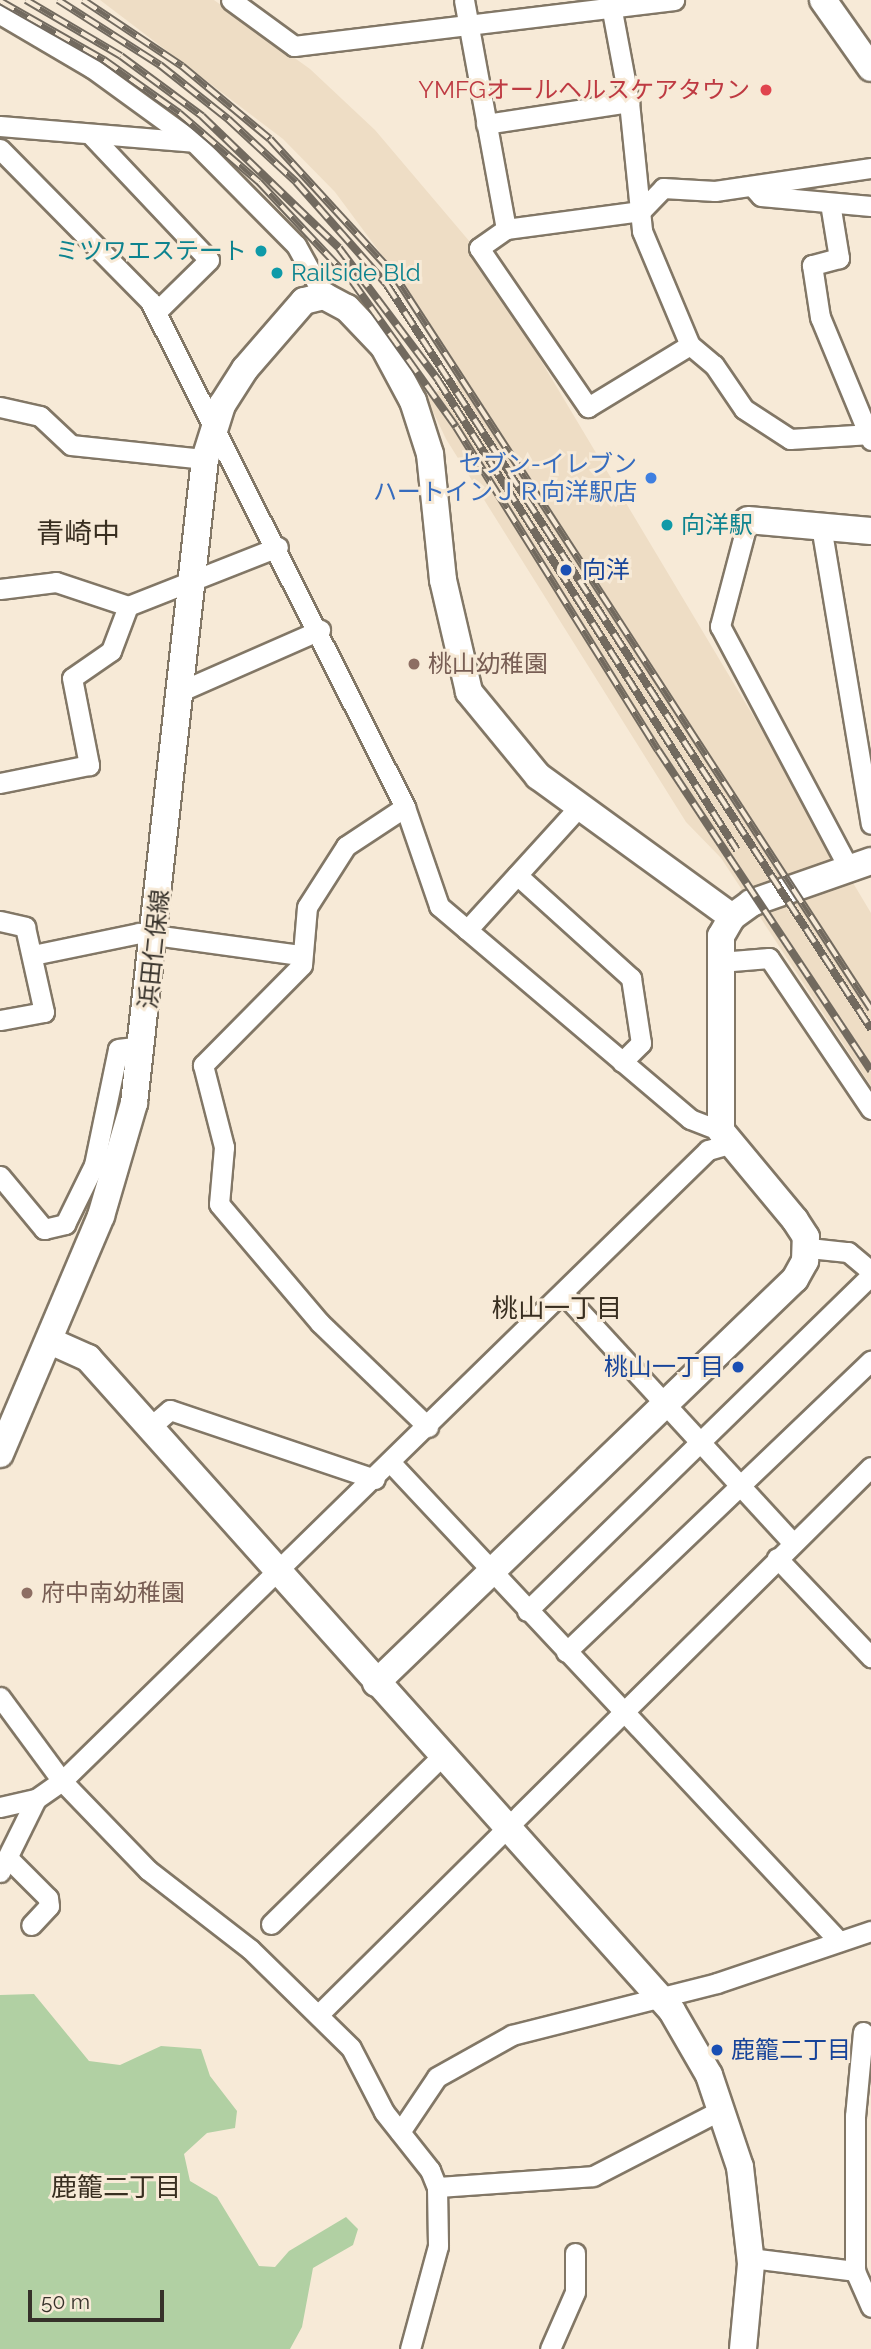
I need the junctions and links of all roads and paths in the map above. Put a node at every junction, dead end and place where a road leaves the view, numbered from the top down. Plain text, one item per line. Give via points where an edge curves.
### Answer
1 (231, 0) edge
2 (464, 0) edge
3 (674, 0) edge
4 (825, 1) edge
5 (611, 4) edge
6 (0, 14) edge
7 (468, 24) junction
8 (871, 68) edge
9 (629, 103) junction
10 (486, 124) junction
11 (0, 126) edge
12 (90, 134) junction
13 (194, 142) junction
14 (0, 149) edge
15 (871, 168) edge
16 (752, 186) junction
17 (830, 203) junction
18 (871, 206) edge
19 (641, 211) junction
20 (506, 229) junction
21 (324, 296) junction
22 (156, 312) junction
23 (690, 345) junction
24 (0, 407) edge
25 (216, 421) junction
26 (871, 434) edge
27 (871, 440) edge
28 (205, 459) junction
29 (748, 520) joint
30 (821, 526) junction
31 (871, 531) edge
32 (278, 547) junction
33 (192, 580) junction
34 (0, 589) edge
35 (128, 606) junction
36 (320, 630) junction
37 (181, 691) junction
38 (1, 779) edge
39 (405, 807) junction
40 (578, 808) junction
41 (871, 824) edge
42 (859, 863) edge
43 (517, 875) junction
44 (732, 917) junction
45 (0, 921) edge
46 (467, 930) junction
47 (156, 934) junction
48 (33, 955) junction
49 (300, 955) junction
50 (720, 962) junction
51 (0, 1020) edge
52 (143, 1046) junction
53 (622, 1062) junction
54 (871, 1109) edge
55 (725, 1138) junction
56 (0, 1175) edge
57 (809, 1248) junction
58 (871, 1273) edge
59 (563, 1293) junction
60 (50, 1341) junction
61 (871, 1361) edge
62 (666, 1403) junction
63 (428, 1427) junction
64 (148, 1429) junction
65 (700, 1442) junction
66 (0, 1454) edge
67 (391, 1464) junction
68 (871, 1467) edge
69 (375, 1479) junction
70 (740, 1486) junction
71 (793, 1543) junction
72 (777, 1558) junction
73 (490, 1572) junction
74 (278, 1573) junction
75 (527, 1611) junction
76 (566, 1652) junction
77 (871, 1657) edge
78 (376, 1683) junction
79 (0, 1697) edge
80 (621, 1710) junction
81 (6, 1719) edge
82 (442, 1756) junction
83 (62, 1782) junction
84 (36, 1799) junction
85 (0, 1807) edge
86 (506, 1823) junction
87 (5, 1866) edge
88 (31, 1924) dead end
89 (271, 1924) dead end
90 (871, 1931) edge
91 (839, 1941) junction
92 (662, 1998) junction
93 (319, 2014) junction
94 (863, 2032) dead end
95 (723, 2109) junction
96 (400, 2132) junction
97 (863, 2136) edge
98 (437, 2187) junction
99 (575, 2253) dead end
100 (751, 2258) junction
101 (855, 2271) junction
102 (871, 2307) edge
103 (410, 2349) edge
104 (550, 2349) edge
105 (743, 2349) edge

1 - 7 street via 293,46
2 - 7 street
3 - 5 street
4 - 8 street
5 - 7 street
5 - 9 street
6 - 13 street via 136,96
7 - 10 street
9 - 10 street
9 - 19 street
10 - 20 street
11 - 12 street
12 - 13 street
12 - 22 street via 209,260
13 - 21 street via 296,245
14 - 22 street
15 - 16 street
16 - 17 street via 761,196
16 - 19 street via 663,188
17 - 18 street
17 - 26 street via 839,258 812,265 820,317
19 - 20 street
19 - 23 street via 651,261
20 - 23 street via 479,248 588,407
21 - 25 street, 浜田仁保線 via 304,302 265,341
21 - 40 street via 374,333 413,401 430,454 443,580 469,692 538,776
22 - 25 street
23 - 26 street via 713,365 744,409 790,439
24 - 28 street via 40,416 71,445
25 - 28 street, 浜田仁保線
25 - 32 street
26 - 27 street
28 - 33 street, 浜田仁保線
29 - 30 street
29 - 42 street via 720,626
30 - 31 street
30 - 41 street
32 - 33 street
32 - 36 street
33 - 35 street
33 - 37 street, 浜田仁保線
34 - 35 street via 56,582
35 - 38 street via 111,651 72,678 89,765
36 - 37 street
36 - 39 street
37 - 47 street, 浜田仁保線
39 - 46 street via 439,906
39 - 49 street via 346,846 307,906
40 - 43 street
40 - 44 street
42 - 44 street
43 - 46 street
43 - 53 street via 631,978 641,1043
44 - 50 street via 721,936
45 - 48 street via 25,927
46 - 53 street
47 - 48 street
47 - 49 street
47 - 52 street, 浜田仁保線
48 - 51 street via 44,1012
49 - 63 street via 302,965 203,1065 224,1147 219,1204 320,1323
50 - 54 street via 769,958
50 - 55 street
52 - 56 street via 118,1049 94,1165 65,1224 44,1229
52 - 60 street, 浜田仁保線 via 121,1161
53 - 55 street via 690,1119
55 - 57 street via 795,1220
55 - 59 street
57 - 58 street via 848,1252
57 - 62 street via 795,1279
58 - 65 street
59 - 62 street
59 - 63 street
60 - 64 street via 88,1358
60 - 66 street, 浜田仁保線
61 - 70 street
62 - 65 street
62 - 73 street
63 - 67 street
64 - 69 street via 170,1410
64 - 74 street
65 - 70 street
65 - 75 street
67 - 69 street
67 - 73 street
68 - 71 street
69 - 74 street
70 - 71 street
70 - 76 street
71 - 72 street
72 - 77 street
72 - 80 street
73 - 75 street
73 - 78 street
74 - 78 street
74 - 83 street
75 - 76 street
76 - 80 street
78 - 82 street
79 - 81 street
80 - 86 street
80 - 91 street
81 - 83 street
82 - 86 street
82 - 89 street
83 - 84 street
83 - 93 street via 148,1870
84 - 85 street
84 - 87 street
86 - 92 street
86 - 93 street
87 - 88 street via 48,1898
90 - 91 street
91 - 92 street
92 - 95 street
92 - 96 street via 512,2035 437,2077
93 - 96 street via 351,2048
94 - 97 street
95 - 98 street via 593,2176
95 - 100 street via 745,2191
96 - 98 street
97 - 101 street
98 - 103 street via 438,2246
99 - 104 street via 575,2292
100 - 101 street
100 - 105 street
101 - 102 street

